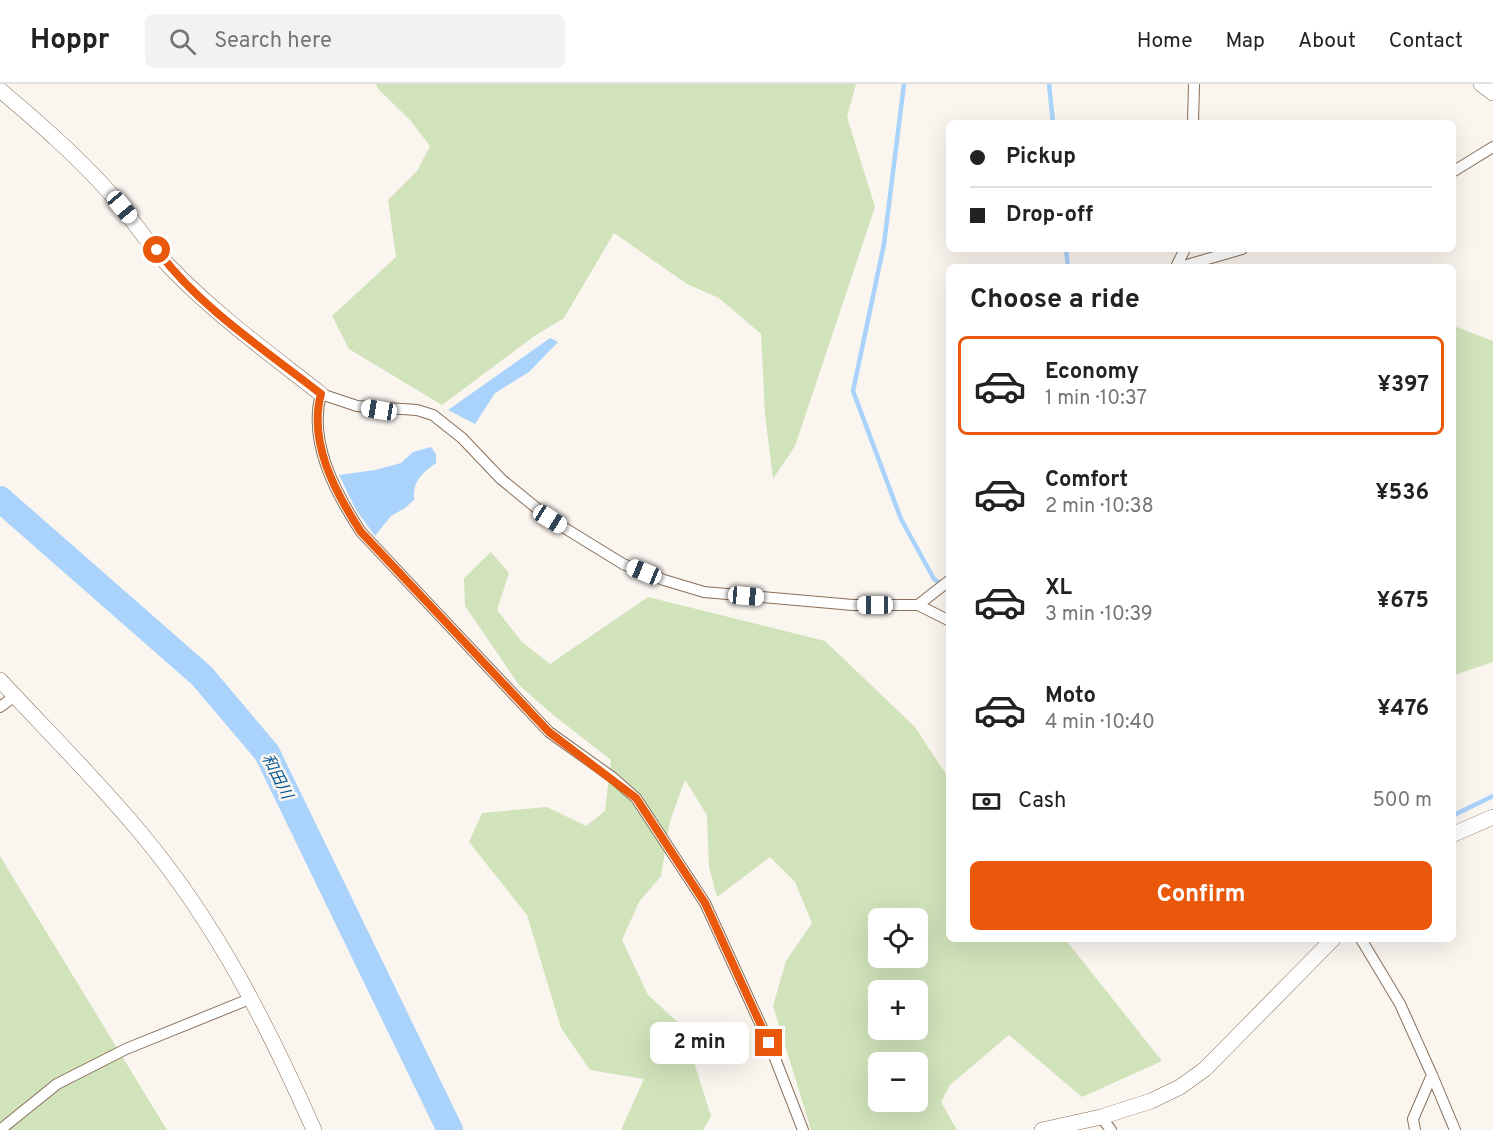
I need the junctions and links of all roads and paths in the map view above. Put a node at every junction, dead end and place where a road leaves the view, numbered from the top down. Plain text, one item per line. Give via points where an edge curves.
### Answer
1 (1194, 84) edge
2 (1481, 84) edge
3 (0, 90) edge
4 (1493, 93) edge
5 (1193, 120) edge
6 (1493, 147) edge
7 (1456, 170) edge
8 (1231, 252) edge
9 (1189, 264) edge
10 (321, 394) junction
11 (946, 583) edge
12 (918, 605) junction
13 (946, 619) edge
14 (0, 680) edge
15 (15, 696) junction
16 (0, 707) edge
17 (1493, 817) edge
18 (1456, 833) edge
19 (1330, 942) edge
20 (1363, 942) edge
21 (252, 998) junction
22 (1432, 1075) junction
23 (1101, 1117) junction
24 (0, 1130) edge
25 (314, 1130) edge
26 (803, 1130) edge
27 (1042, 1130) edge
28 (1111, 1130) edge
29 (1415, 1130) edge
30 (1455, 1130) edge

1 - 5 street
2 - 4 street
3 - 10 street via 85,165 191,288
6 - 7 street
8 - 9 street
10 - 12 street via 357,406 417,410 433,415 550,519 623,564 664,580 704,592 853,605
10 - 26 street via 316,410 317,427 329,473 361,532 549,732 636,798 699,894 769,1043
11 - 12 street
12 - 13 street
14 - 15 street
15 - 16 street
15 - 21 street via 146,838 218,938
17 - 18 street
19 - 23 street via 1205,1069 1151,1101
20 - 22 street via 1400,1004
21 - 24 street via 126,1049 57,1084
21 - 25 street
22 - 29 street via 1413,1119
22 - 30 street
23 - 27 street
23 - 28 street

